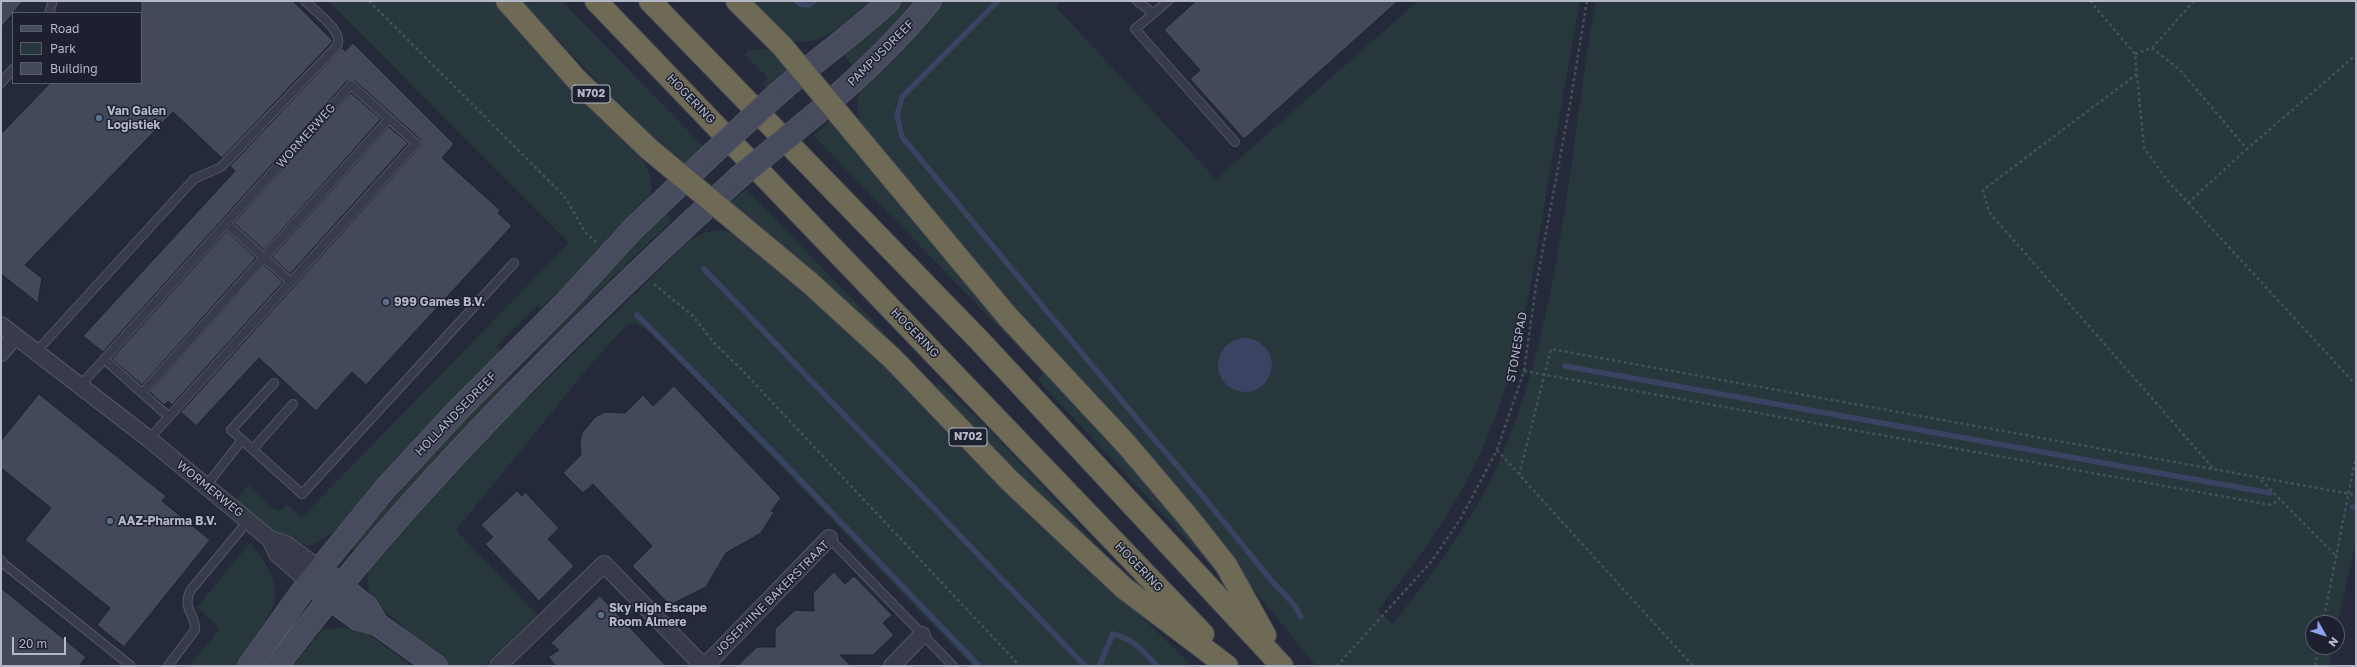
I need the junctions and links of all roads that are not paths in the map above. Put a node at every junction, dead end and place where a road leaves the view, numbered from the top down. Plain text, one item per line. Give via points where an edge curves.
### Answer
1 (53, 1) edge
2 (305, 1) edge
3 (507, 1) edge
4 (596, 1) edge
5 (650, 1) edge
6 (737, 1) edge
7 (889, 1) edge
8 (930, 1) edge
9 (1137, 1) edge
10 (1168, 1) edge
11 (49, 12) edge
12 (1153, 13) junction
13 (12, 70) edge
14 (802, 71) junction
15 (1, 83) edge
16 (830, 103) junction
17 (389, 119) junction
18 (1235, 142) dead end
19 (684, 179) junction
20 (711, 203) junction
21 (227, 224) junction
22 (264, 257) junction
23 (514, 263) dead end
24 (291, 282) junction
25 (1, 325) edge
26 (15, 336) junction
27 (36, 352) junction
28 (1, 353) edge
29 (104, 359) junction
30 (274, 383) dead end
31 (80, 386) junction
32 (142, 393) junction
33 (293, 404) dead end
34 (169, 418) junction
35 (149, 439) junction
36 (242, 440) junction
37 (253, 449) junction
38 (206, 486) junction
39 (248, 521) junction
40 (829, 538) joint
41 (1, 560) edge
42 (314, 575) junction
43 (333, 592) junction
44 (922, 635) junction
45 (131, 666) edge
46 (168, 666) edge
47 (249, 666) edge
48 (277, 666) edge
49 (436, 666) edge
50 (498, 666) edge
51 (704, 666) edge
52 (892, 666) edge
53 (953, 666) edge
54 (1227, 666) edge
55 (1233, 666) edge
56 (1282, 666) edge

1 - 11 lane
2 - 27 lane via 336,32 339,40 337,46 220,167 194,179
3 - 19 highway, N702 via 577,80
4 - 55 highway, HOGERING / N702
5 - 56 highway via 980,341
6 - 14 highway via 782,46
7 - 14 main road
8 - 16 main road, PAMPUSDREEF via 910,26
9 - 12 lane
10 - 12 lane
12 - 18 lane via 1135,29
13 - 15 lane
14 - 16 highway
14 - 19 main road, HOLLANDSEDREEF, bridge
16 - 20 main road, PAMPUSDREEF, bridge
16 - 56 highway via 1008,317 1127,445 1188,517 1226,565
17 - 21 lane, WORMERWEG via 351,85
17 - 22 lane
17 - 24 lane, WORMERWEG via 416,143
19 - 20 highway, N702
19 - 42 main road, HOLLANDSEDREEF via 385,489
20 - 43 main road via 526,381 435,476
20 - 54 highway, N702 via 810,283 893,359 1010,481 1124,588
21 - 22 lane
21 - 29 lane, WORMERWEG
22 - 24 lane
22 - 32 lane
23 - 37 lane via 302,494
24 - 34 lane, WORMERWEG
25 - 26 street, WORMERWEG
26 - 27 street, WORMERWEG
26 - 28 street
27 - 31 street, WORMERWEG
29 - 31 lane, WORMERWEG
29 - 32 lane
30 - 36 lane via 231,430
31 - 35 street, WORMERWEG
32 - 34 lane
33 - 37 lane
34 - 35 lane, WORMERWEG
35 - 38 street, WORMERWEG
36 - 37 lane
36 - 38 lane
38 - 39 street, WORMERWEG
39 - 42 street, WORMERWEG via 270,539 286,544
39 - 46 lane via 190,591 187,604 195,630
40 - 44 lane, JOSEPHINE BAKERSTRAAT
40 - 51 street, JOSEPHINE BAKERSTRAAT
41 - 45 lane
42 - 43 main road
42 - 47 main road, HOLLANDSEDREEF
43 - 48 main road
43 - 49 main road via 358,619 377,624
44 - 52 street
44 - 53 lane, JOSEPHINE BAKERSTRAAT
50 - 51 street, JOSEPHINE BAKERSTRAAT via 604,564

